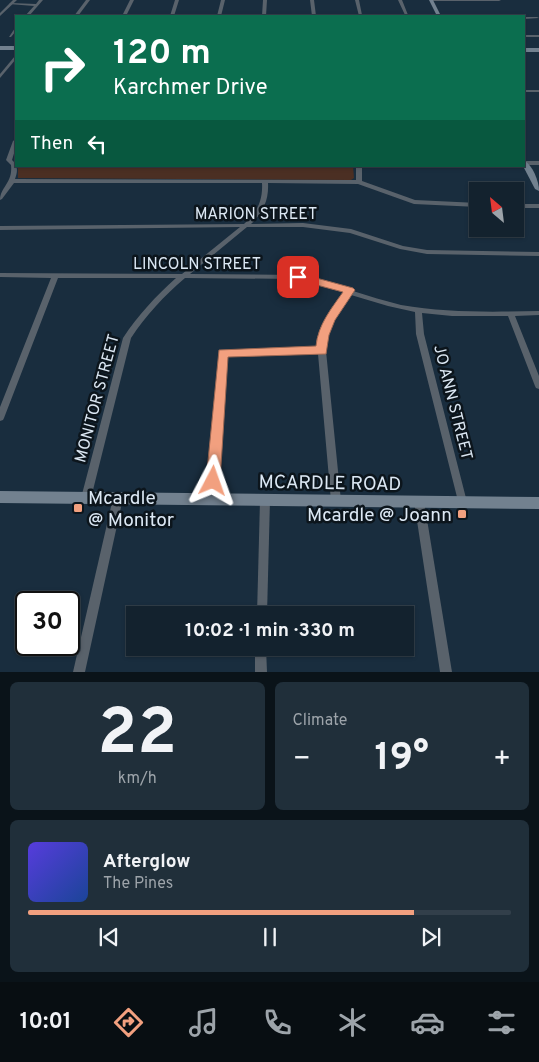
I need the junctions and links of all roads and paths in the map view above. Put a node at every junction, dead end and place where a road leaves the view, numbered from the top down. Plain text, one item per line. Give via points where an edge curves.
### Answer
1 (15, 0) edge
2 (42, 0) edge
3 (88, 0) edge
4 (132, 0) edge
5 (177, 0) edge
6 (223, 0) edge
7 (265, 0) edge
8 (312, 0) edge
9 (357, 0) edge
10 (400, 0) edge
11 (431, 0) edge
12 (499, 0) edge
13 (11, 4) junction
14 (37, 5) junction
15 (539, 12) edge
16 (0, 15) edge
17 (28, 15) edge
18 (77, 15) edge
19 (124, 15) edge
20 (172, 15) edge
21 (219, 15) edge
22 (264, 15) edge
23 (314, 15) edge
24 (361, 15) edge
25 (407, 15) edge
26 (438, 15) edge
27 (525, 18) edge
28 (538, 19) edge
29 (15, 30) edge
30 (15, 36) edge
31 (525, 36) edge
32 (539, 36) edge
33 (0, 48) edge
34 (15, 48) edge
35 (525, 50) edge
36 (539, 50) edge
37 (15, 58) edge
38 (0, 77) edge
39 (525, 91) edge
40 (539, 91) edge
41 (15, 144) edge
42 (0, 160) edge
43 (9, 160) junction
44 (525, 162) edge
45 (539, 163) edge
46 (525, 164) edge
47 (358, 167) edge
48 (13, 181) junction
49 (359, 182) junction
50 (265, 183) junction
51 (539, 189) edge
52 (0, 198) edge
53 (469, 205) edge
54 (524, 206) edge
55 (539, 206) edge
56 (243, 226) junction
57 (0, 228) edge
58 (539, 254) edge
59 (0, 275) edge
60 (54, 276) junction
61 (183, 277) junction
62 (350, 290) junction
63 (418, 310) junction
64 (539, 313) edge
65 (511, 314) junction
66 (322, 351) junction
67 (539, 386) edge
68 (0, 418) edge
69 (0, 497) edge
70 (86, 498) junction
71 (118, 498) junction
72 (212, 499) junction
73 (265, 500) junction
74 (336, 501) junction
75 (419, 502) junction
76 (462, 502) junction
77 (539, 503) edge
78 (262, 606) edge
79 (261, 656) edge
80 (79, 672) edge
81 (261, 672) edge
82 (446, 672) edge

1 - 13 street
2 - 14 street
3 - 18 street
4 - 19 street
5 - 20 street
6 - 21 street
7 - 22 street
8 - 23 street
9 - 24 street
10 - 25 street
11 - 12 street
11 - 26 main road
13 - 14 street
13 - 16 street
14 - 17 street
15 - 28 street via 535,13
27 - 28 street
29 - 30 street via 10,36
31 - 32 street
33 - 34 main road
35 - 36 main road
37 - 38 street
39 - 40 street
41 - 43 street
42 - 43 street
43 - 48 street via 16,172
44 - 45 street
46 - 51 main road
47 - 49 street
48 - 50 street
48 - 52 street
49 - 50 street
49 - 53 street via 414,202
50 - 56 street, MONITOR STREET via 266,194 261,206 255,217
54 - 55 street
56 - 57 street, MARION STREET
56 - 58 street, MARION STREET via 331,228 427,252
56 - 61 street, MONITOR STREET
59 - 60 street, LINCOLN STREET
60 - 61 street, LINCOLN STREET
60 - 68 street
61 - 62 street, LINCOLN STREET via 298,277
61 - 70 street, MONITOR STREET via 156,299 138,319 127,338
62 - 63 street, LINCOLN STREET via 374,301
62 - 66 street via 330,319 323,335
63 - 65 street, LINCOLN STREET
63 - 76 street, JO ANN STREET via 420,334
64 - 65 street, LINCOLN STREET
65 - 67 street
66 - 72 street via 223,353
66 - 74 street
69 - 70 main road, MCARDLE ROAD
70 - 71 main road, MCARDLE ROAD
71 - 72 main road, MCARDLE ROAD
71 - 80 street
72 - 73 main road, MCARDLE ROAD
73 - 74 main road, MCARDLE ROAD
73 - 78 street
74 - 75 main road, MCARDLE ROAD
75 - 76 main road, MCARDLE ROAD
75 - 82 street
76 - 77 main road, MCARDLE ROAD
79 - 81 street

